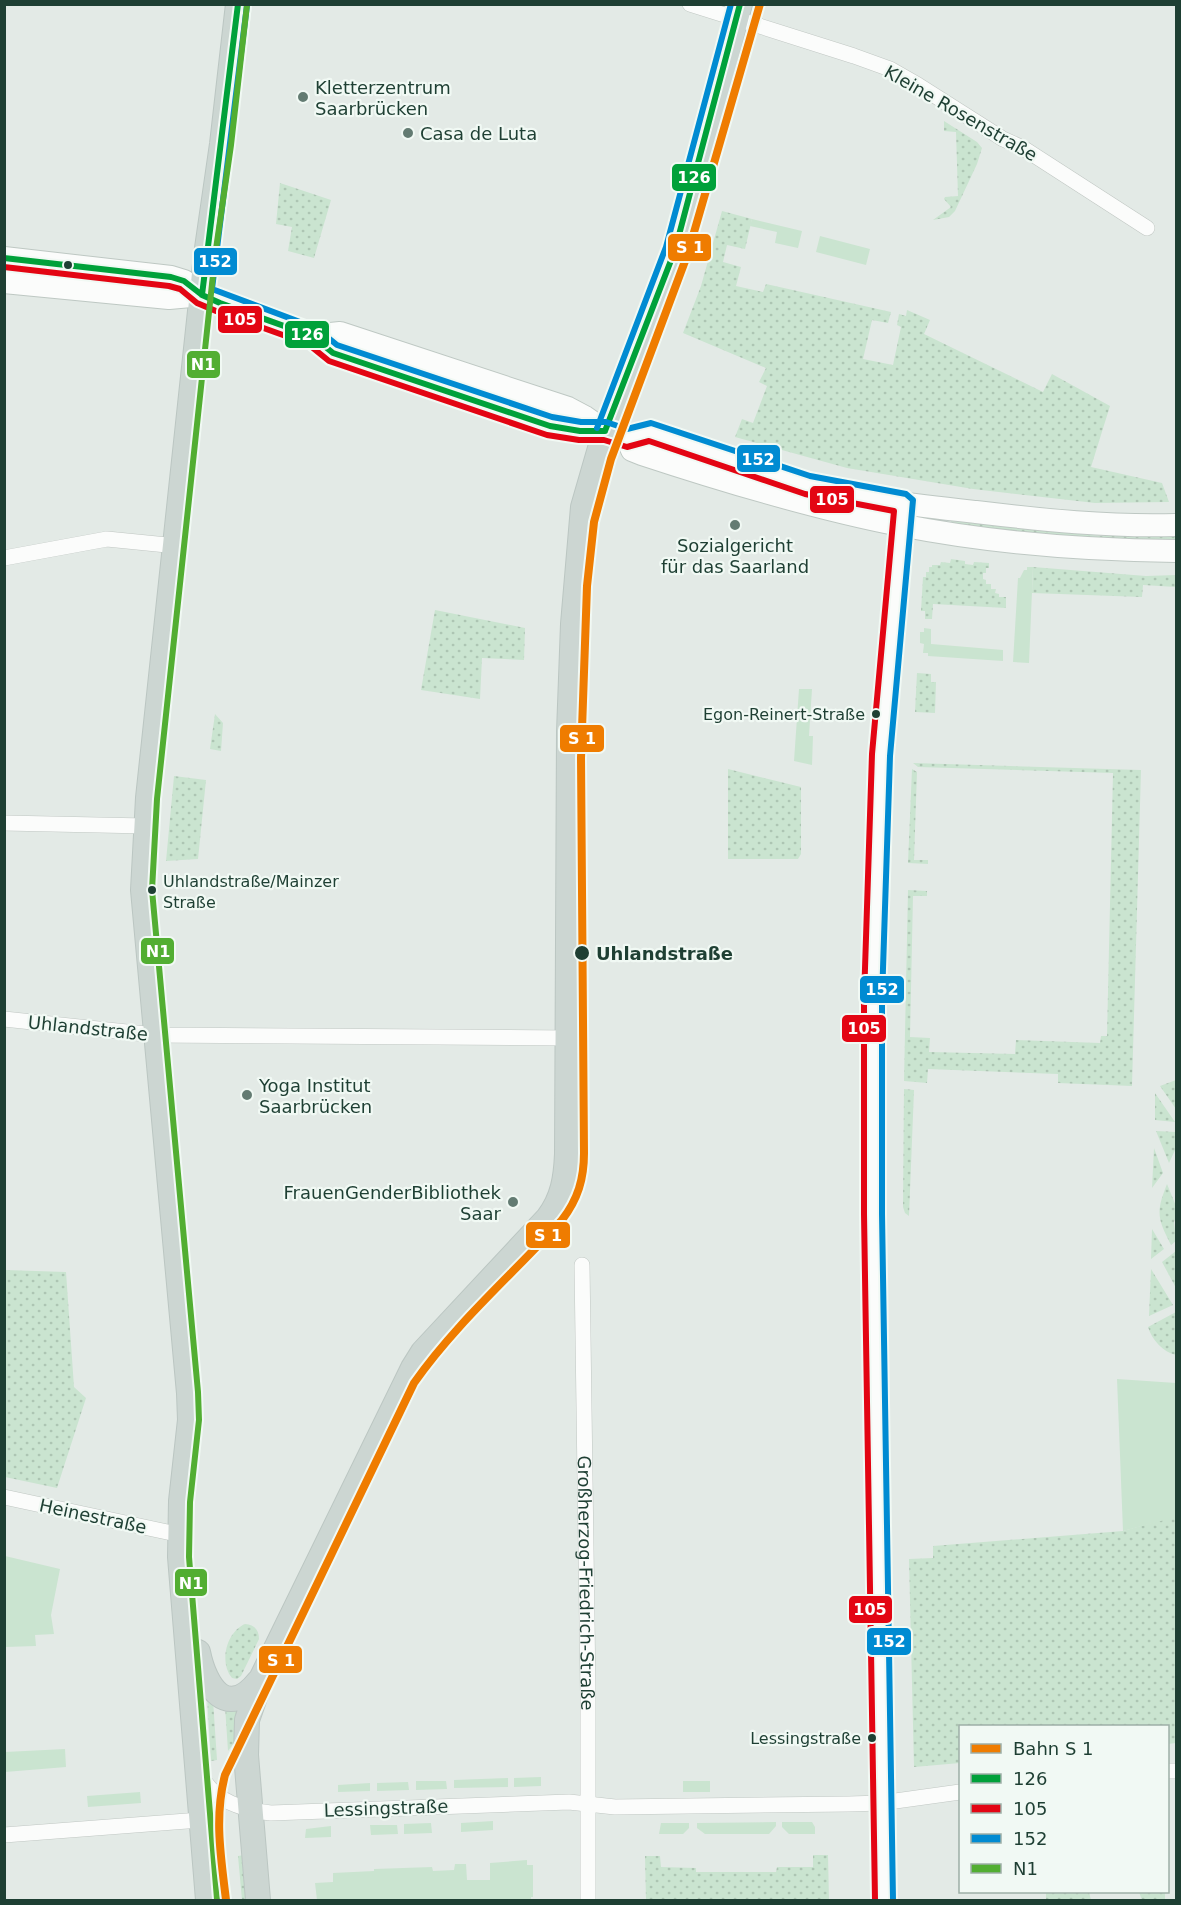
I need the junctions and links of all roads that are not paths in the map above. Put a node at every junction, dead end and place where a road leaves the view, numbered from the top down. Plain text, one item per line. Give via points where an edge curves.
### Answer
1 (238, 4) edge
2 (690, 4) edge
3 (741, 9) edge
4 (762, 27) junction
5 (725, 57) junction
6 (1147, 228) dead end
7 (4, 258) edge
8 (4, 282) edge
9 (202, 295) junction
10 (616, 435) junction
11 (904, 503) junction
12 (902, 525) junction
13 (1176, 525) edge
14 (177, 546) junction
15 (1176, 551) edge
16 (4, 558) edge
17 (4, 823) edge
18 (146, 826) junction
19 (4, 1019) edge
20 (155, 1035) junction
21 (568, 1038) junction
22 (582, 1265) dead end
23 (4, 1497) edge
24 (181, 1539) junction
25 (256, 1685) junction
26 (197, 1767) junction
27 (959, 1792) edge
28 (588, 1803) junction
29 (881, 1803) junction
30 (250, 1810) junction
31 (200, 1820) junction
32 (4, 1835) edge
33 (208, 1900) edge
34 (258, 1900) edge
35 (588, 1900) edge
36 (884, 1900) edge

1 - 9 main road
2 - 3 street, Kleine Rosenstraße
3 - 4 street, Kleine Rosenstraße
3 - 5 main road
4 - 5 street via 742,34
4 - 6 street, Kleine Rosenstraße via 903,76
5 - 10 main road via 675,250
7 - 9 main road via 171,277 184,281
8 - 9 main road via 169,298
9 - 10 main road via 312,336 351,336 568,408
9 - 14 main road
10 - 11 main road via 649,432 808,485
10 - 12 main road via 642,454 804,503
10 - 21 main road via 583,507 573,624
11 - 12 main road
11 - 13 main road via 1051,520
12 - 15 main road via 1088,549
12 - 29 street via 881,755 873,999
14 - 16 street via 107,539
14 - 18 main road
17 - 18 street
18 - 20 main road via 143,879
19 - 20 street, Uhlandstraße
20 - 21 street, Uhlandstraße
20 - 24 main road via 189,1393
21 - 25 main road via 566,1173 558,1205 423,1352
22 - 28 street, Großherzog-Friedrich-Straße
23 - 24 street, Heinestraße
24 - 25 main road via 188,1557 198,1651 207,1681 215,1692 236,1700
24 - 26 main road
25 - 30 main road via 247,1731
26 - 30 street, Lessingstraße via 210,1790
26 - 31 main road
27 - 29 street, Lessingstraße
28 - 29 street, Lessingstraße via 618,1807
28 - 30 street, Lessingstraße via 273,1813
28 - 35 street, Großherzog-Friedrich-Straße
29 - 36 street
30 - 34 main road
31 - 32 street
31 - 33 main road

